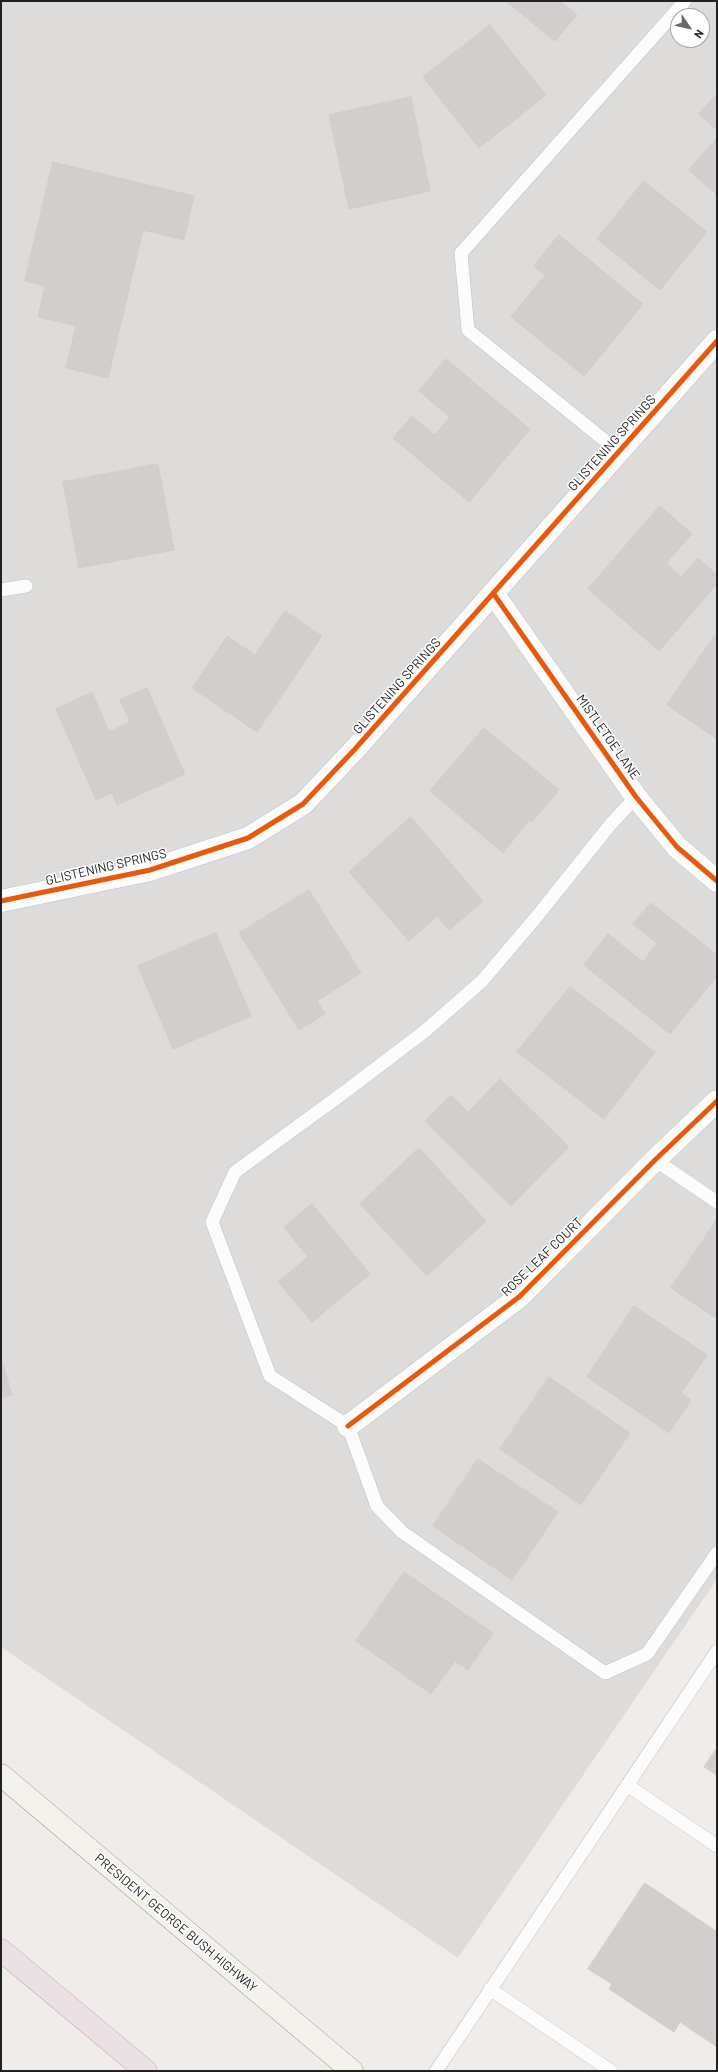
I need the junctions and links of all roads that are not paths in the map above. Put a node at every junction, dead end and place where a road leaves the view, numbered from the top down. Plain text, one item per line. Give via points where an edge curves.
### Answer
1 (685, 1) edge
2 (717, 341) edge
3 (619, 452) junction
4 (26, 586) dead end
5 (1, 590) edge
6 (493, 593) junction
7 (636, 797) junction
8 (717, 881) edge
9 (1, 901) edge
10 (717, 1101) edge
11 (655, 1160) junction
12 (717, 1202) edge
13 (348, 1426) junction
14 (717, 1553) edge
15 (717, 1651) edge
16 (1, 1775) edge
17 (627, 1785) junction
18 (717, 1846) edge
19 (1, 1950) edge
20 (490, 1989) junction
21 (146, 2071) edge
22 (352, 2071) edge
23 (436, 2071) edge
24 (611, 2071) edge

1 - 3 lane via 461,253 468,330
2 - 3 street, GLISTENING SPRINGS
3 - 6 street, GLISTENING SPRINGS
4 - 5 lane
6 - 7 street, MISTLETOE LANE
6 - 9 street, GLISTENING SPRINGS via 303,804 248,838 150,870
7 - 8 street, MISTLETOE LANE via 677,847
7 - 13 lane via 482,981 420,1035 235,1172 225,1193 212,1222 270,1376
10 - 11 street, ROSE LEAF COURT
11 - 12 lane
11 - 13 street, ROSE LEAF COURT via 519,1297
13 - 14 lane via 377,1506 402,1532 605,1674 647,1654
15 - 17 lane
16 - 22 main road, PRESIDENT GEORGE BUSH HIGHWAY
17 - 18 lane
17 - 20 lane
19 - 21 highway
20 - 23 lane
20 - 24 lane

